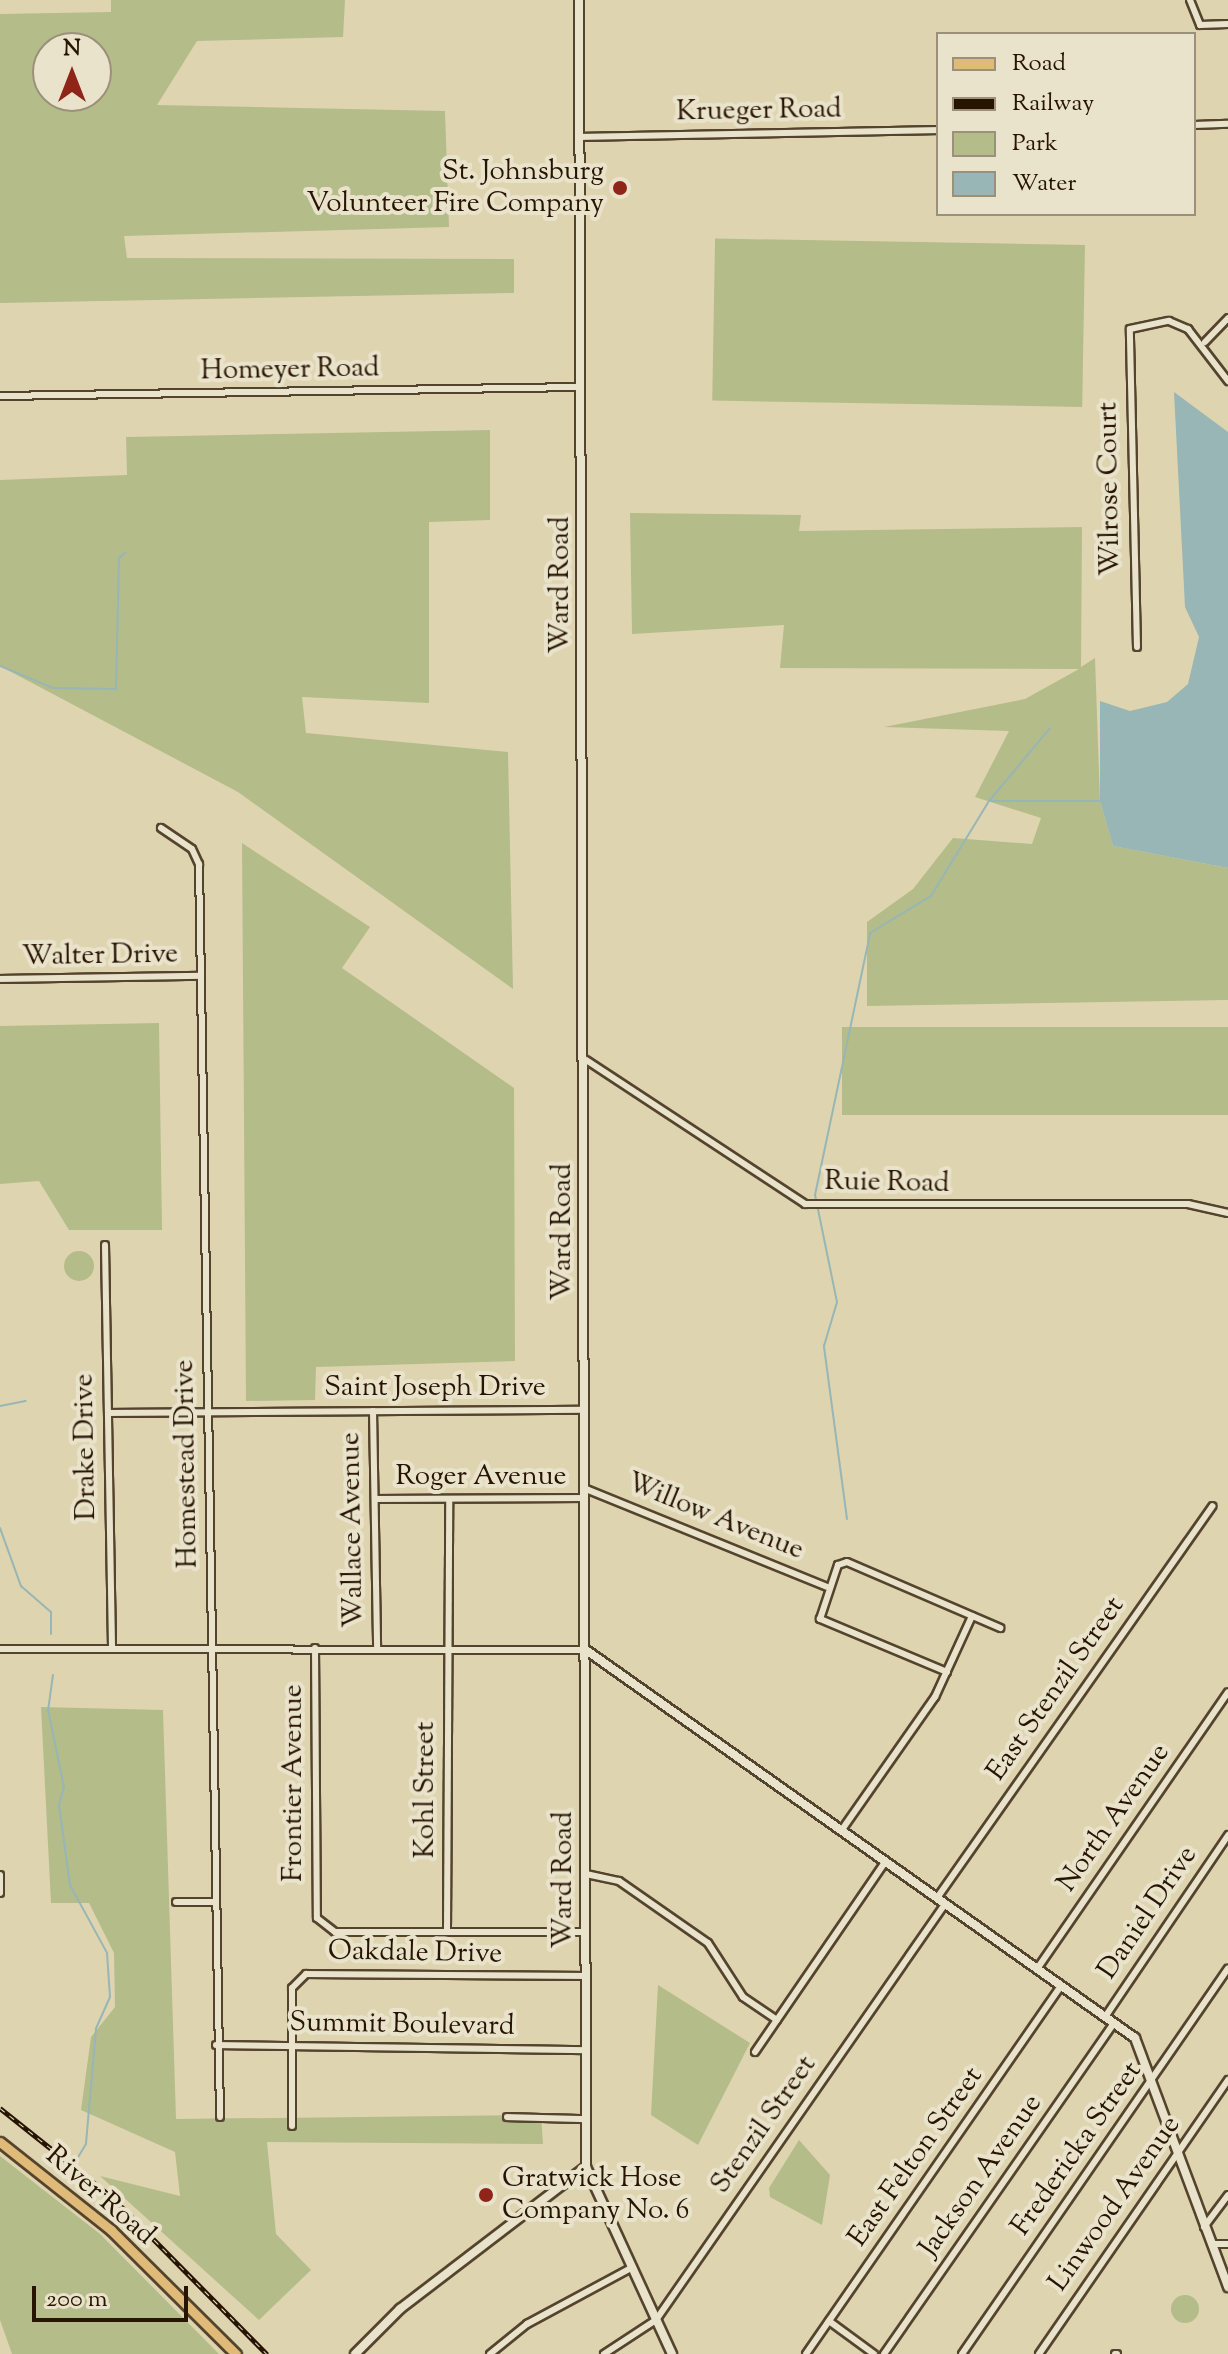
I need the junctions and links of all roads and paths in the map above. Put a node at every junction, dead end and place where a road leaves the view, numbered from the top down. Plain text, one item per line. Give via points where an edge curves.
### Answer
1 (579, 0) edge
2 (1190, 0) edge
3 (1228, 24) edge
4 (1228, 124) edge
5 (1196, 125) edge
6 (936, 130) edge
7 (580, 137) junction
8 (1228, 318) edge
9 (1205, 342) junction
10 (1228, 381) edge
11 (581, 387) junction
12 (0, 396) edge
13 (1137, 647) dead end
14 (161, 828) dead end
15 (200, 976) junction
16 (0, 979) edge
17 (586, 1060) junction
18 (1228, 1213) edge
19 (105, 1245) dead end
20 (584, 1410) junction
21 (209, 1411) junction
22 (373, 1411) junction
23 (108, 1413) junction
24 (586, 1493) junction
25 (376, 1499) junction
26 (449, 1499) junction
27 (1212, 1506) dead end
28 (827, 1587) junction
29 (972, 1616) junction
30 (1000, 1628) dead end
31 (315, 1648) junction
32 (377, 1648) junction
33 (448, 1648) junction
34 (0, 1649) edge
35 (112, 1649) junction
36 (211, 1649) junction
37 (586, 1650) junction
38 (947, 1672) junction
39 (1228, 1692) edge
40 (841, 1831) junction
41 (1228, 1835) edge
42 (885, 1862) junction
43 (586, 1874) junction
44 (0, 1875) edge
45 (0, 1893) edge
46 (941, 1901) junction
47 (176, 1902) dead end
48 (214, 1902) junction
49 (447, 1932) junction
50 (586, 1932) junction
51 (1037, 1969) junction
52 (1228, 1969) edge
53 (586, 1976) junction
54 (1061, 1986) junction
55 (1105, 2017) junction
56 (777, 2020) junction
57 (1114, 2023) junction
58 (216, 2045) junction
59 (292, 2045) junction
60 (587, 2050) junction
61 (755, 2052) dead end
62 (1152, 2080) junction
63 (1228, 2080) edge
64 (220, 2117) dead end
65 (507, 2117) dead end
66 (586, 2119) junction
67 (292, 2126) dead end
68 (0, 2142) edge
69 (1178, 2152) junction
70 (586, 2167) junction
71 (1228, 2195) edge
72 (1204, 2227) junction
73 (1211, 2244) junction
74 (1228, 2244) edge
75 (634, 2267) junction
76 (1228, 2287) edge
77 (656, 2320) junction
78 (829, 2321) junction
79 (236, 2354) edge
80 (355, 2354) edge
81 (490, 2354) edge
82 (604, 2354) edge
83 (672, 2354) edge
84 (806, 2354) edge
85 (874, 2354) edge
86 (884, 2354) edge
87 (962, 2354) edge
88 (1039, 2354) edge

1 - 7 main road, Ward Road
2 - 3 street via 1200,25
4 - 5 street
6 - 7 street, Krueger Road
7 - 11 main road, Ward Road
8 - 9 street
9 - 10 street
9 - 13 street, Wilrose Court via 1169,321 1130,329
11 - 12 street, Homeyer Road
11 - 17 main road, Ward Road
14 - 15 street, Homestead Drive via 192,849 199,864
15 - 16 street, Walter Drive
15 - 21 street, Homestead Drive
17 - 18 street, Ruie Road via 805,1204 1188,1204
17 - 20 main road, Ward Road
19 - 23 street, Drake Drive
20 - 22 street, Saint Joseph Drive
20 - 24 main road, Ward Road
21 - 22 street, Saint Joseph Drive
21 - 23 street, Saint Joseph Drive
21 - 36 street, Homestead Drive
22 - 25 street, Wallace Avenue
23 - 35 street, Drake Drive
24 - 26 street, Roger Avenue
24 - 28 street, Willow Avenue
24 - 37 main road, Ward Road
25 - 26 street, Roger Avenue
25 - 32 street, Wallace Avenue
26 - 33 street, Kohl Street
27 - 46 street, East Stenzil Street
28 - 29 street via 847,1562
28 - 38 street via 820,1619
29 - 30 street
29 - 38 street
31 - 32 street
31 - 36 street
31 - 49 street, Frontier Avenue via 317,1918 335,1932
32 - 33 street
33 - 37 street
33 - 49 street, Kohl Street
34 - 35 street
35 - 36 street
36 - 48 street, Homestead Drive
37 - 40 main road
37 - 43 main road, Ward Road
38 - 40 street
39 - 51 street, North Avenue
40 - 42 main road
41 - 55 street, Daniel Drive
42 - 46 main road
42 - 56 street
43 - 50 main road, Ward Road
43 - 56 street via 619,1881 708,1943 743,1997
44 - 45 street
46 - 51 main road
46 - 77 street, Stenzil Street
47 - 48 street
48 - 58 street, Homestead Drive
49 - 50 street
50 - 53 main road, Ward Road
51 - 54 main road
52 - 62 street, Fredericka Street
53 - 59 street, Oakdale Drive via 306,1974 292,1988
53 - 60 main road, Ward Road
54 - 55 main road
54 - 78 street, East Felton Street
55 - 57 main road
56 - 61 street
57 - 62 main road via 1143,2049
57 - 86 street, Jackson Avenue
58 - 59 street, Summit Boulevard
58 - 64 street, Homestead Drive
59 - 60 street, Summit Boulevard
59 - 67 street, Oakdale Drive
60 - 66 main road, Ward Road
62 - 69 main road
62 - 87 street, Fredericka Street
63 - 69 street, Linwood Avenue
65 - 66 street
66 - 70 main road, Ward Road
68 - 79 main road, River Road via 111,2230
69 - 72 main road
69 - 88 street, Linwood Avenue
70 - 75 main road
70 - 80 main road via 400,2309
71 - 72 street
72 - 73 main road
73 - 74 street
73 - 76 main road
75 - 77 main road
75 - 81 street via 527,2324
77 - 82 street, Stenzil Street
77 - 83 main road
78 - 84 street, East Felton Street
78 - 85 street

